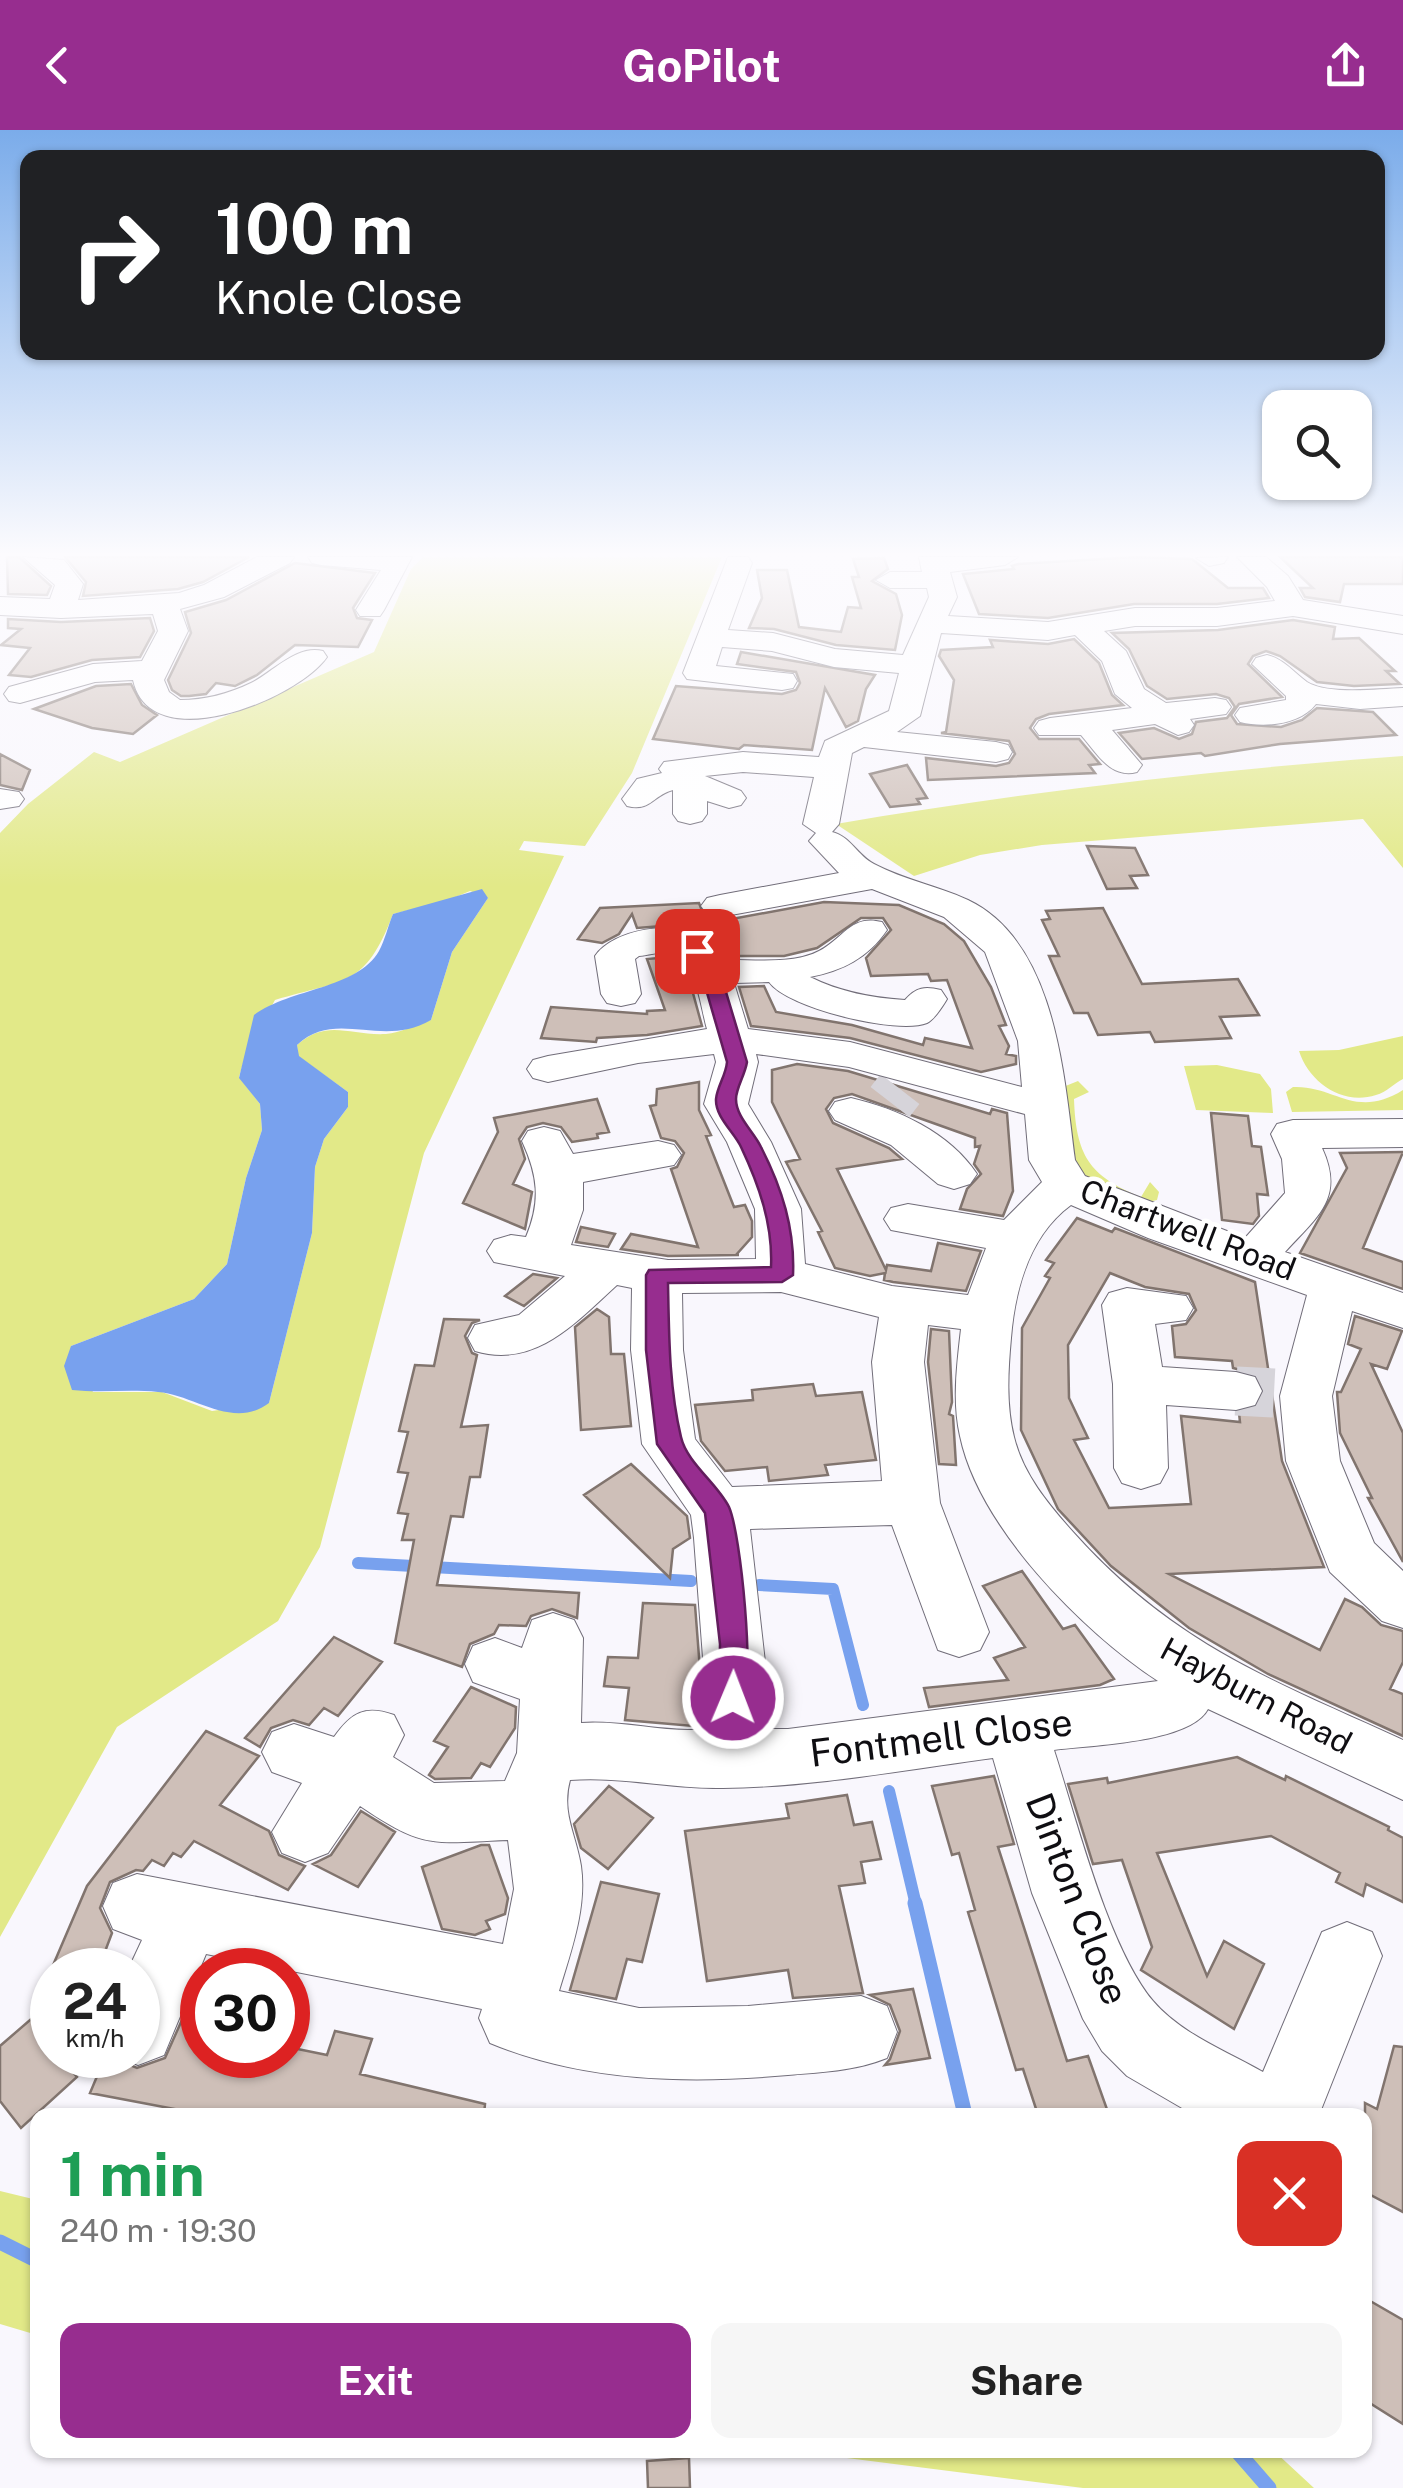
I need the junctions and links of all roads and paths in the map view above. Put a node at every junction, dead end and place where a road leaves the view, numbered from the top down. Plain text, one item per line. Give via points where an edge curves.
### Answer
1 (151, 667) edge
2 (299, 667) edge
3 (700, 667) edge
4 (916, 667) edge
5 (1120, 667) edge
6 (1272, 667) edge
7 (149, 670) junction
8 (782, 682) dead end
9 (20, 694) dead end
10 (1319, 699) junction
11 (1398, 702) edge
12 (1214, 707) dead end
13 (1251, 715) dead end
14 (1168, 720) junction
15 (1091, 726) junction
16 (1050, 728) dead end
17 (858, 737) junction
18 (996, 752) dead end
19 (1125, 765) dead end
20 (831, 768) junction
21 (681, 780) junction
22 (730, 798) dead end
23 (639, 800) dead end
24 (835, 845) junction
25 (720, 906) dead end
26 (868, 930) dead end
27 (786, 970) junction
28 (710, 972) junction
29 (621, 994) dead end
30 (927, 999) dead end
31 (732, 1040) junction
32 (548, 1069) dead end
33 (887, 1099) junction
34 (1046, 1105) junction
35 (1403, 1132) edge
36 (658, 1155) dead end
37 (954, 1174) dead end
38 (1068, 1186) junction
39 (896, 1222) dead end
40 (1015, 1242) junction
41 (1256, 1257) junction
42 (633, 1271) junction
43 (782, 1275) junction
44 (1334, 1285) junction
45 (906, 1305) junction
46 (1168, 1308) dead end
47 (1403, 1311) edge
48 (988, 1315) junction
49 (493, 1338) dead end
50 (1138, 1384) junction
51 (1272, 1393) junction
52 (1141, 1468) dead end
53 (912, 1503) junction
54 (718, 1510) junction
55 (1403, 1604) edge
56 (959, 1632) dead end
57 (549, 1663) dead end
58 (1196, 1672) junction
59 (1016, 1729) junction
60 (724, 1760) junction
61 (1403, 1771) edge
62 (539, 1782) junction
63 (305, 1832) dead end
64 (155, 1948) edge
65 (1347, 1956) dead end
66 (525, 1984) junction
67 (861, 2032) dead end
68 (1254, 2108) edge
69 (1285, 2108) edge

1 - 7 street
2 - 7 street via 274,684 182,711 166,708 151,692
3 - 8 street via 698,672
4 - 17 street via 902,719
5 - 14 street via 1131,694
6 - 10 street
7 - 9 street via 93,673
10 - 11 street
10 - 13 street via 1292,711
12 - 14 street
14 - 15 street
15 - 16 street
15 - 19 street
17 - 18 street
17 - 20 street via 838,748
20 - 21 street via 743,762
20 - 24 street
21 - 22 street
21 - 23 street via 648,786
24 - 25 street
24 - 34 street, Chartwell Road via 957,910 1003,948 1039,1042
26 - 27 street via 831,961
27 - 28 street
27 - 30 street via 788,980 804,990 870,1007 916,1013
28 - 29 street via 684,942 628,946 615,956
28 - 31 street
31 - 32 street
31 - 33 street via 840,1053
31 - 43 street via 737,1070 726,1104 778,1209
33 - 34 street
33 - 37 street via 911,1137
34 - 38 street, Chartwell Road via 1052,1160
35 - 41 street via 1293,1134 1306,1163 1307,1194 1292,1222
36 - 42 street via 552,1156 562,1208 527,1253
38 - 40 street, Hayburn Road via 1039,1203
38 - 41 street, Chartwell Road
39 - 40 street via 990,1232
40 - 48 street, Hayburn Road
41 - 44 street, Chartwell Road
42 - 43 street
42 - 49 street via 534,1330
42 - 54 street via 657,1350 669,1444
43 - 45 street
44 - 47 street, Chartwell Road
44 - 51 street
45 - 48 street
45 - 53 street via 898,1362
46 - 50 street via 1127,1305
48 - 58 street, Hayburn Road via 984,1424 1007,1487 1092,1591
50 - 51 street
50 - 52 street
51 - 55 street via 1313,1461 1350,1556
53 - 54 street
53 - 56 street
54 - 60 street via 735,1671
57 - 62 street
58 - 59 street, Fontmell Close via 1181,1699 1164,1708
58 - 61 street, Hayburn Road
59 - 60 street, Fontmell Close
59 - 68 street, Dinton Close via 1066,1894 1127,2026 1153,2050
60 - 62 street, Fontmell Close via 607,1750
62 - 63 street, Fontmell Close via 426,1813 335,1756
62 - 66 street via 548,1877 544,1920
64 - 66 street via 162,1912
65 - 69 street
66 - 67 street via 515,2018 640,2044

